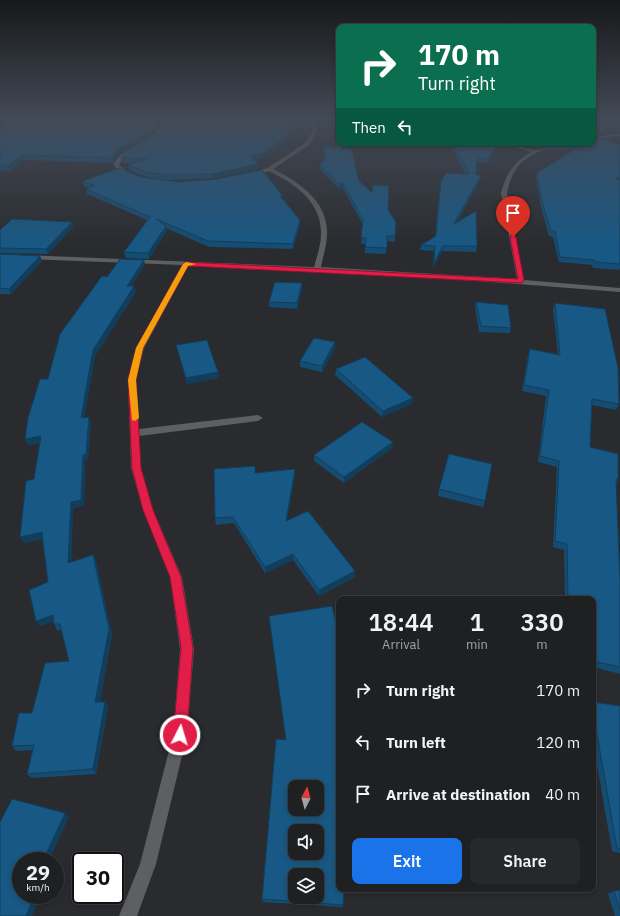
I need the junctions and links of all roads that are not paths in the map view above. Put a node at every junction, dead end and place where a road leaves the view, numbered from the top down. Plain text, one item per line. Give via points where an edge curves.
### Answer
1 (118, 161) edge
2 (280, 161) edge
3 (520, 161) edge
4 (269, 168) junction
5 (241, 177) edge
6 (138, 178) edge
7 (0, 256) edge
8 (186, 264) junction
9 (317, 270) junction
10 (521, 281) junction
11 (620, 290) edge
12 (258, 418) dead end
13 (136, 433) junction
14 (128, 916) edge

1 - 6 street via 116,165 122,171
2 - 4 street
3 - 10 street via 506,180 504,193
4 - 5 street
4 - 9 street via 309,194 321,215 324,231
7 - 8 street
8 - 9 street
8 - 13 street via 140,348 132,380
9 - 10 street
10 - 11 street
12 - 13 street
13 - 14 street via 136,468 148,510 176,577 187,648 180,735 148,864

